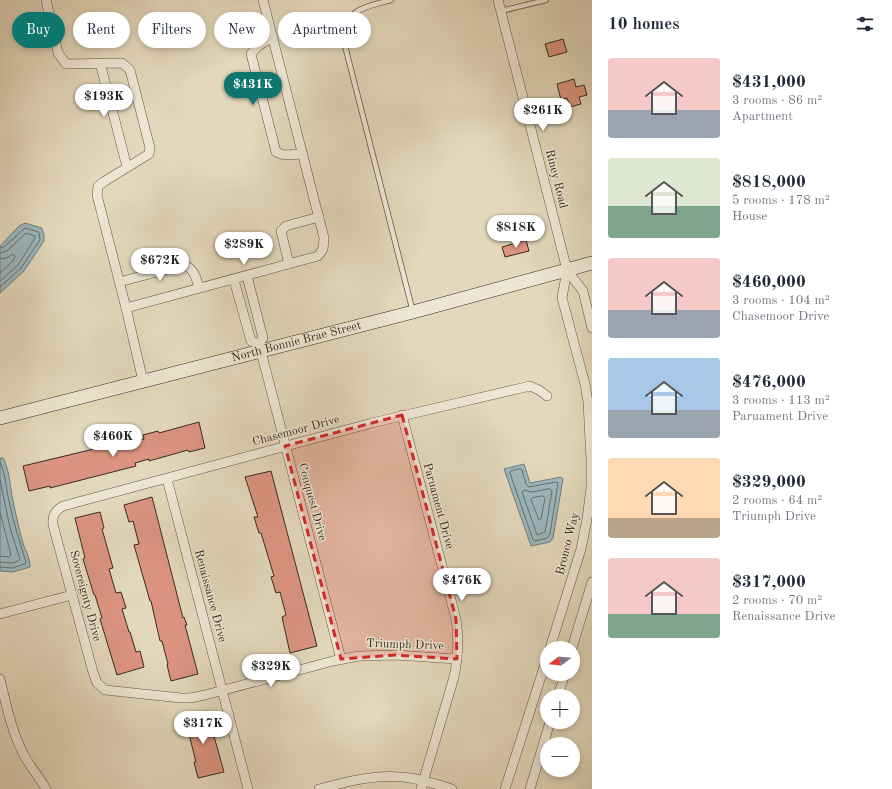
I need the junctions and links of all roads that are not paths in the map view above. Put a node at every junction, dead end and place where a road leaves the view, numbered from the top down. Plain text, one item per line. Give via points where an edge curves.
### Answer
1 (46, 0) edge
2 (263, 0) edge
3 (391, 0) edge
4 (498, 0) edge
5 (546, 0) edge
6 (501, 11) junction
7 (273, 37) junction
8 (100, 64) junction
9 (303, 154) junction
10 (128, 167) junction
11 (319, 217) junction
12 (289, 264) junction
13 (592, 264) edge
14 (567, 270) junction
15 (248, 276) junction
16 (234, 280) junction
17 (119, 282) junction
18 (199, 288) junction
19 (126, 308) junction
20 (412, 312) junction
21 (592, 328) edge
22 (260, 347) junction
23 (143, 380) junction
24 (547, 396) dead end
25 (402, 415) junction
26 (0, 418) edge
27 (285, 446) junction
28 (167, 479) junction
29 (54, 514) joint
30 (592, 582) edge
31 (72, 595) junction
32 (0, 614) edge
33 (552, 641) edge
34 (574, 641) edge
35 (341, 659) junction
36 (457, 659) junction
37 (0, 679) edge
38 (540, 680) edge
39 (97, 683) joint
40 (222, 691) junction
41 (548, 729) edge
42 (422, 785) edge
43 (46, 789) edge
44 (248, 789) edge
45 (319, 789) edge
46 (452, 789) edge
47 (505, 789) edge
48 (530, 789) edge

1 - 8 street via 58,53 66,64
2 - 7 street
3 - 20 lane via 354,13 345,24 344,42
4 - 6 street, Riney Road
5 - 6 lane
6 - 14 street, Riney Road
7 - 9 street
7 - 9 street via 250,54 276,152 284,155
8 - 10 street
8 - 10 street via 122,63 130,70 150,148 149,154
9 - 11 street
10 - 17 street via 98,186 97,195
11 - 12 street via 324,238 323,248 318,256
11 - 12 street via 286,226 281,231
12 - 15 street
13 - 14 main road, North Bonnie Brae Street
14 - 20 main road, North Bonnie Brae Street
14 - 21 street via 583,291
14 - 33 street, Bronco Way via 562,298 588,402 591,488 581,549
15 - 16 street
15 - 22 street via 262,338
16 - 18 street
16 - 22 street via 251,342
17 - 18 street via 184,265 196,276
17 - 19 street
18 - 19 street
19 - 23 street
20 - 22 main road, North Bonnie Brae Street
22 - 23 main road, North Bonnie Brae Street
22 - 27 street, Conquest Drive
23 - 26 main road, North Bonnie Brae Street
24 - 25 street, Chasemoor Drive via 534,388 524,387
25 - 27 street, Chasemoor Drive
25 - 36 street, Paruament Drive via 456,619
27 - 28 street, Chasemoor Drive
27 - 35 street, Conquest Drive
28 - 29 street, Chasemoor Drive via 63,506
28 - 40 street, Renaissance Drive
29 - 31 street, Sovereignty Drive via 53,525
30 - 34 street
31 - 32 street
31 - 39 street, Sovereignty Drive
35 - 36 street, Triumph Drive via 395,655
35 - 40 street, Triumph Drive
36 - 42 street, Paruament Drive via 454,678
37 - 43 street via 19,745
38 - 47 street
39 - 40 street, Triumph Drive via 105,690 181,698
40 - 44 street, Renaissance Drive
41 - 48 street
42 - 45 street via 409,778 374,777 355,779
42 - 46 street

